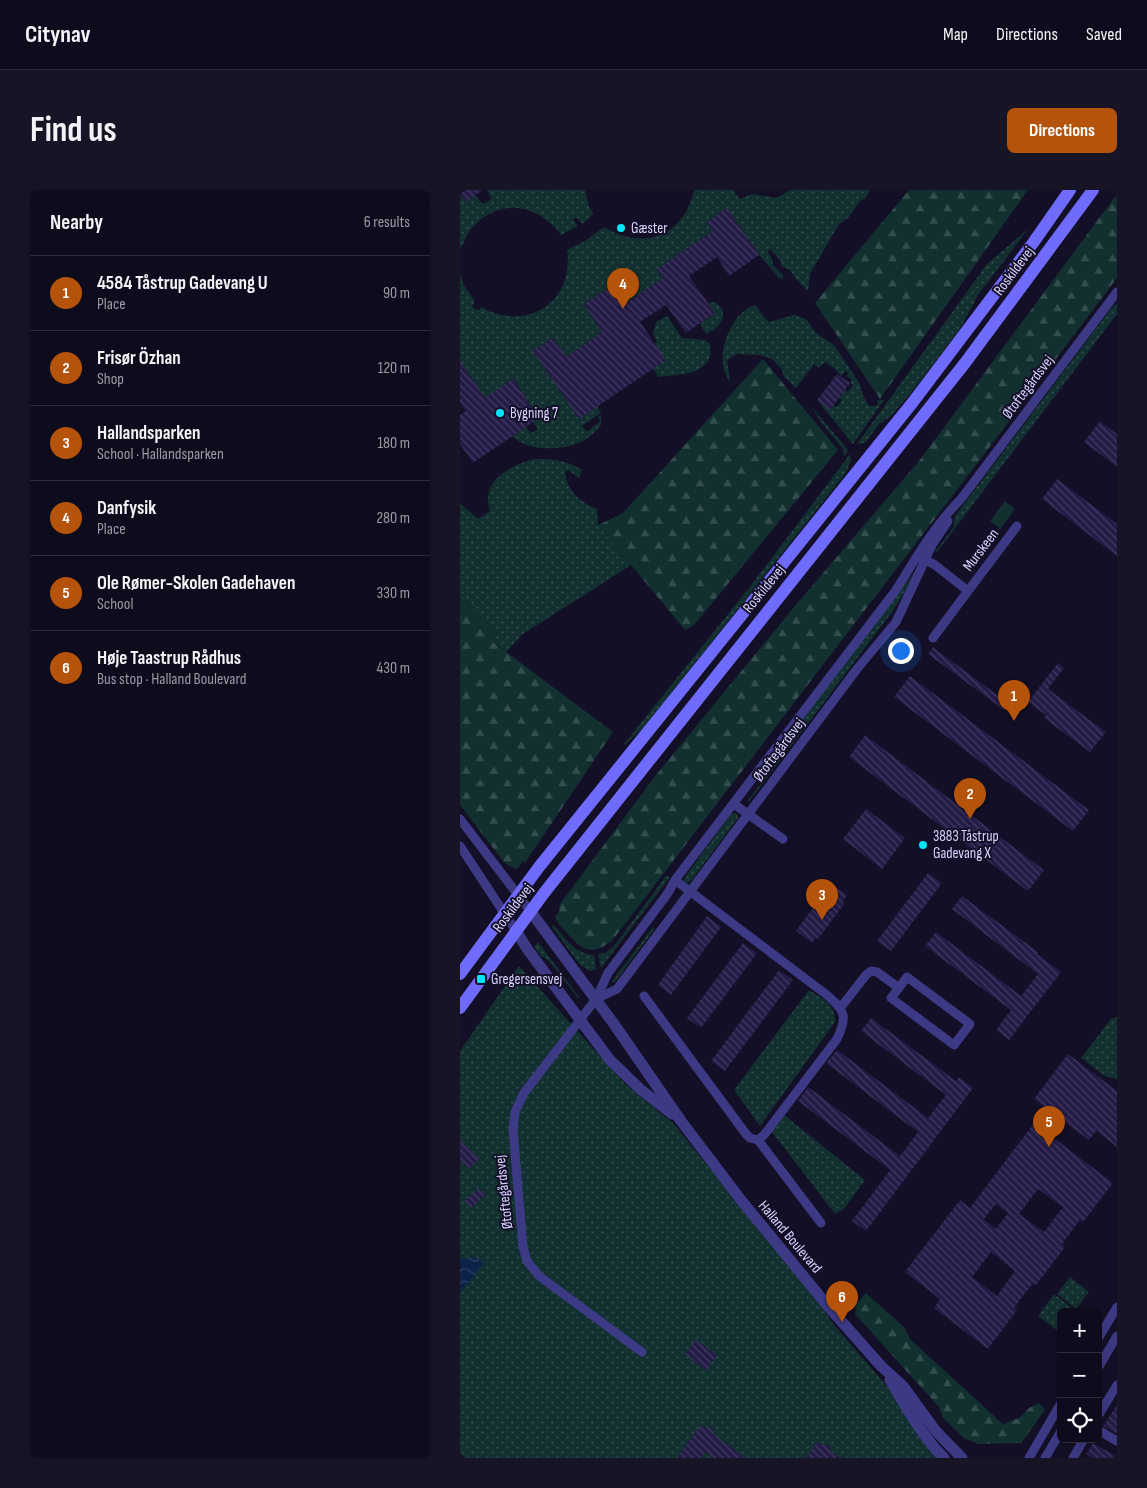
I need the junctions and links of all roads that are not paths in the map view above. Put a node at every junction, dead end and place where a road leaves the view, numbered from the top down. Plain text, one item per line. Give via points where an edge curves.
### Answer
1 (1070, 190) edge
2 (1093, 190) edge
3 (1117, 292) edge
4 (1017, 526) dead end
5 (921, 557) junction
6 (968, 591) junction
7 (933, 638) dead end
8 (734, 804) junction
9 (748, 814) junction
10 (460, 819) edge
11 (783, 839) dead end
12 (460, 846) edge
13 (675, 880) junction
14 (690, 891) junction
15 (518, 894) junction
16 (531, 912) junction
17 (504, 913) junction
18 (516, 931) junction
19 (460, 974) edge
20 (899, 988) junction
21 (644, 996) dead end
22 (596, 1000) junction
23 (841, 1007) junction
24 (460, 1008) edge
25 (580, 1020) junction
26 (681, 1121) junction
27 (758, 1140) junction
28 (821, 1223) dead end
29 (1117, 1307) edge
30 (1102, 1332) edge
31 (1117, 1336) edge
32 (642, 1352) dead end
33 (1102, 1361) edge
34 (882, 1366) junction
35 (1117, 1385) edge
36 (1102, 1409) edge
37 (1057, 1411) edge
38 (1102, 1432) edge
39 (1057, 1438) edge
40 (1117, 1441) edge
41 (1081, 1443) edge
42 (944, 1458) edge
43 (962, 1458) edge
44 (1029, 1458) edge
45 (1045, 1458) edge
46 (1072, 1458) edge

1 - 15 main road, Roskildevej via 913,402
2 - 16 main road, Roskildevej via 958,371
3 - 5 street, Øtoftegårdsvej
4 - 6 street, Murskeen
5 - 6 street, Murskeen
5 - 8 street, Øtoftegårdsvej
5 - 9 street, Øtoftegårdsvej via 896,622
6 - 7 street, Murskeen
8 - 9 street
8 - 13 street, Øtoftegårdsvej
9 - 11 street
9 - 14 street, Øtoftegårdsvej
10 - 15 street
12 - 17 street
13 - 14 street
13 - 22 street, Øtoftegårdsvej via 606,977
14 - 22 street, Øtoftegårdsvej via 617,989
14 - 23 street
15 - 16 street
15 - 17 main road, Roskildevej
16 - 18 main road, Roskildevej
16 - 22 street, Halland Boulevard
17 - 18 street
17 - 19 main road, Roskildevej
18 - 24 main road, Roskildevej
18 - 25 street, Halland Boulevard
20 - 20 street via 907,977 970,1024 954,1045 891,998
20 - 23 street via 871,971
21 - 27 street via 746,1134
22 - 25 street, Øtoftegårdsvej
22 - 26 street, Halland Boulevard
23 - 27 street via 843,1027 837,1039
25 - 26 street, Halland Boulevard via 610,1060
25 - 32 street, Øtoftegårdsvej via 524,1093 515,1112 513,1146 523,1247 527,1261 539,1276
26 - 34 street, Halland Boulevard via 827,1305
27 - 28 street
29 - 30 street
31 - 33 street
34 - 42 street, Halland Boulevard via 920,1430
34 - 43 street, Halland Boulevard via 903,1386 935,1430
35 - 36 street
37 - 44 street
38 - 40 street
39 - 45 street
41 - 46 street

